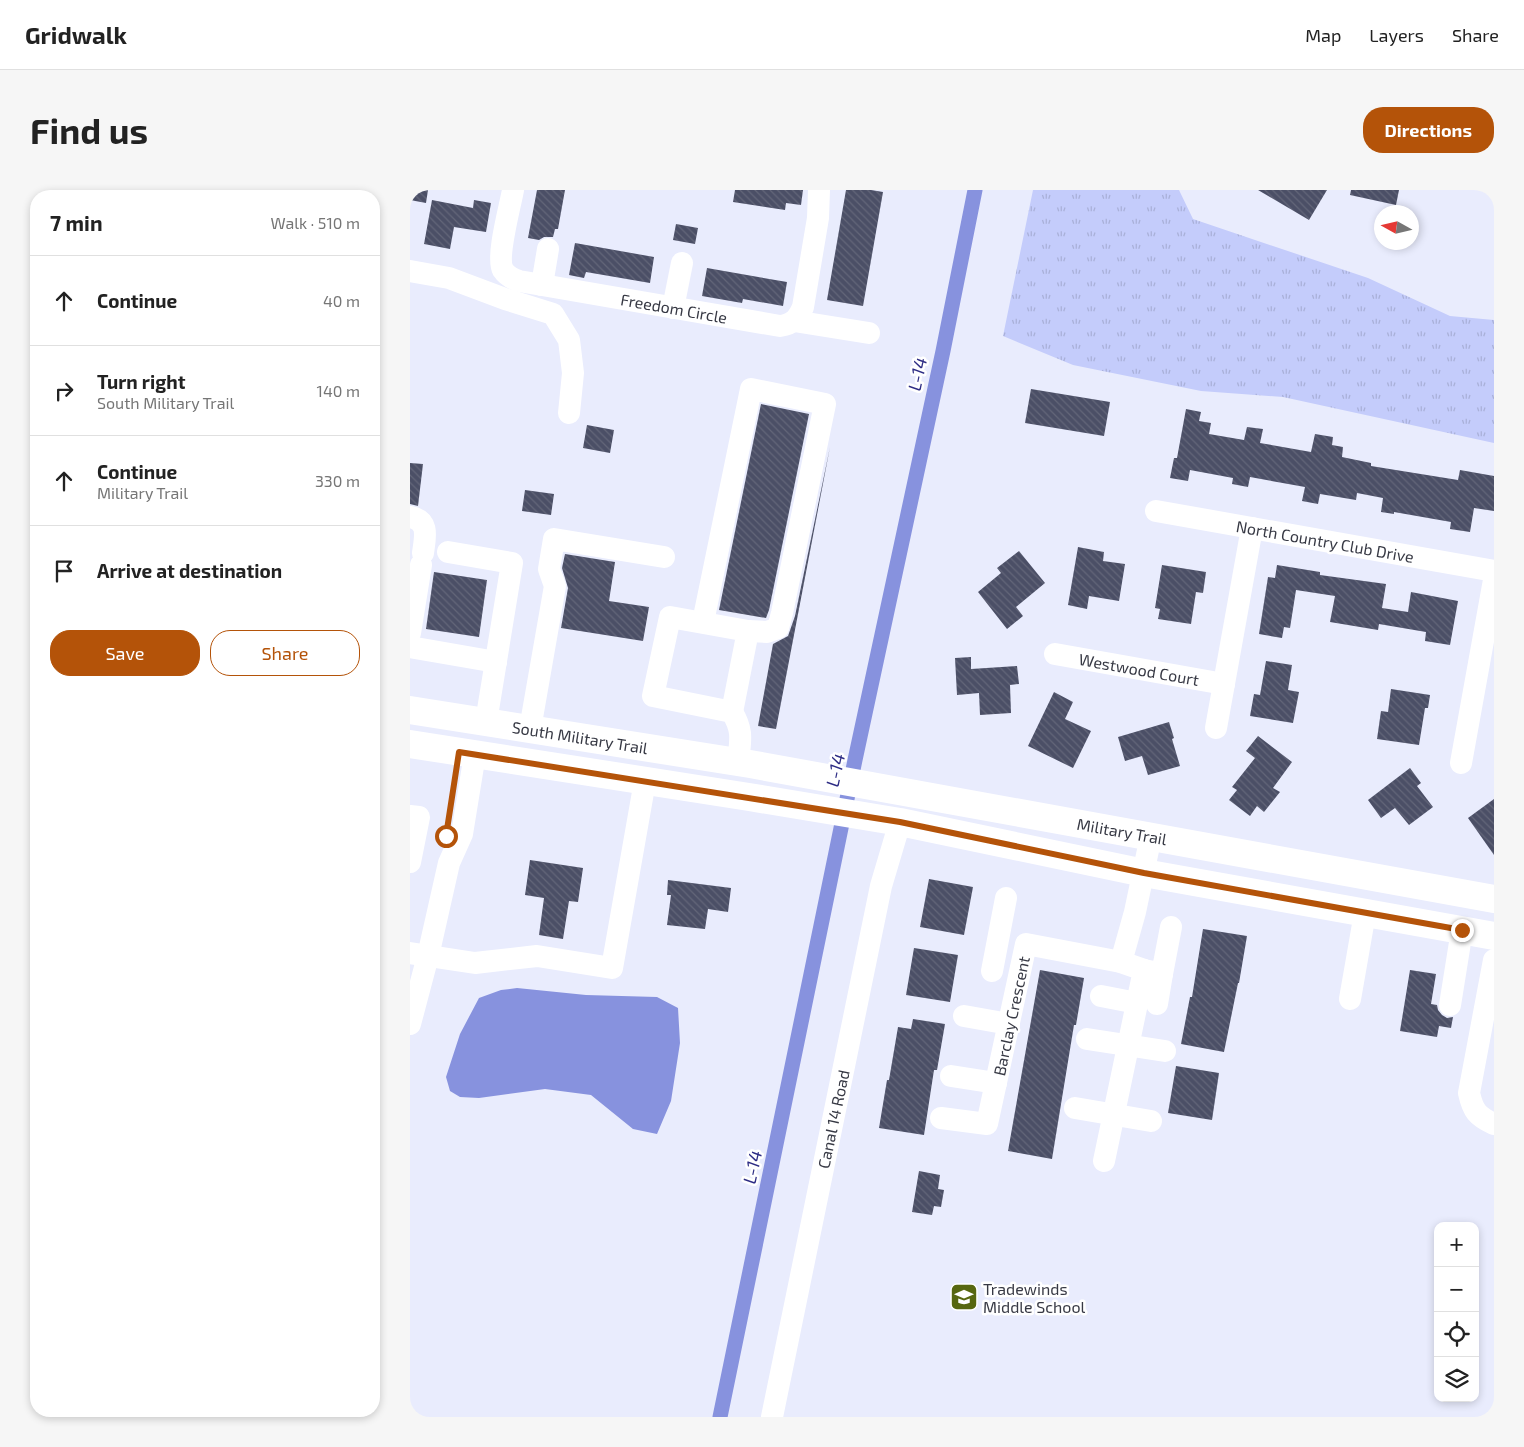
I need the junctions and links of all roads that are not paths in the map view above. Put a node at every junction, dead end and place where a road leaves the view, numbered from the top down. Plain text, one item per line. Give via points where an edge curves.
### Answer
1 (514, 190) edge
2 (819, 190) edge
3 (548, 249) dead end
4 (682, 263) dead end
5 (410, 271) edge
6 (542, 285) junction
7 (673, 308) junction
8 (794, 321) junction
9 (869, 333) dead end
10 (569, 413) dead end
11 (1156, 510) dead end
12 (410, 517) edge
13 (1252, 528) junction
14 (448, 552) dead end
15 (664, 557) dead end
16 (1494, 571) edge
17 (1494, 580) edge
18 (703, 622) junction
19 (748, 631) junction
20 (410, 633) edge
21 (410, 647) edge
22 (1055, 654) dead end
23 (496, 662) junction
24 (1224, 684) junction
25 (410, 710) edge
26 (732, 712) junction
27 (450, 716) junction
28 (486, 722) junction
29 (523, 728) junction
30 (1216, 728) dead end
31 (410, 731) edge
32 (410, 744) edge
33 (467, 753) junction
34 (744, 763) junction
35 (1462, 763) dead end
36 (645, 781) junction
37 (410, 816) edge
38 (900, 822) junction
39 (1151, 836) junction
40 (410, 862) edge
41 (1144, 873) junction
42 (1006, 898) dead end
43 (1494, 899) edge
44 (1365, 913) junction
45 (1171, 927) dead end
46 (1462, 930) junction
47 (1494, 936) edge
48 (998, 939) junction
49 (1026, 944) junction
50 (419, 954) edge
51 (1494, 960) edge
52 (1121, 962) junction
53 (992, 971) dead end
54 (1153, 972) junction
55 (1101, 996) dead end
56 (1350, 999) dead end
57 (1147, 1004) junction
58 (1450, 1006) dead end
59 (964, 1016) dead end
60 (410, 1024) edge
61 (1009, 1024) junction
62 (1087, 1038) dead end
63 (1128, 1045) junction
64 (1165, 1050) dead end
65 (951, 1076) dead end
66 (996, 1082) junction
67 (1075, 1108) dead end
68 (1114, 1114) junction
69 (941, 1118) dead end
70 (1151, 1120) dead end
71 (1494, 1124) edge
72 (1104, 1161) dead end
73 (772, 1417) edge

1 - 6 street, Freedom Circle via 500,257 503,270 519,281
2 - 8 street via 818,218 803,307
3 - 6 street
4 - 7 street
5 - 10 street via 450,278 553,314 569,340 573,373
6 - 7 street, Freedom Circle
7 - 8 street, Freedom Circle via 780,326
8 - 9 street, Freedom Circle
11 - 13 street, North Country Club Drive
12 - 20 street via 418,518 426,532
13 - 16 street, North Country Club Drive
13 - 24 street
14 - 23 street via 512,563
15 - 29 street via 554,539 550,568 555,586
17 - 35 street
18 - 19 street
18 - 19 street via 750,389 825,404 778,628 767,632
18 - 26 street via 670,617 653,696
19 - 26 street
21 - 23 street
22 - 24 street, Westwood Court
23 - 28 street
24 - 30 street
25 - 27 main road, South Military Trail
26 - 34 street via 739,724
27 - 28 main road, South Military Trail
27 - 31 main road via 435,732
28 - 29 main road, South Military Trail
29 - 33 main road
29 - 34 main road, South Military Trail
32 - 33 main road, South Military Trail
33 - 36 main road, South Military Trail
33 - 50 street via 462,834
34 - 39 main road, Military Trail
36 - 38 main road, South Military Trail
36 - 50 street via 612,968 537,956 475,963
37 - 40 street via 418,817
38 - 41 main road
38 - 73 street, Canal 14 Road via 881,886
39 - 41 street
39 - 43 main road, Military Trail
41 - 44 main road
41 - 52 street
42 - 48 street
44 - 46 main road
44 - 56 street
45 - 54 street
46 - 47 main road
46 - 58 street
48 - 49 street
48 - 53 street
49 - 52 street, Barclay Crescent
49 - 61 street, Barclay Crescent
50 - 60 street
51 - 71 street via 1468,1093 1472,1107 1481,1118
52 - 54 street, Barclay Crescent
54 - 57 street
55 - 57 street
57 - 63 street
59 - 61 street
61 - 66 street, Barclay Crescent
62 - 63 street
63 - 64 street
63 - 68 street
65 - 66 street
66 - 69 street, Barclay Crescent via 987,1124
67 - 68 street
68 - 70 street
68 - 72 street

